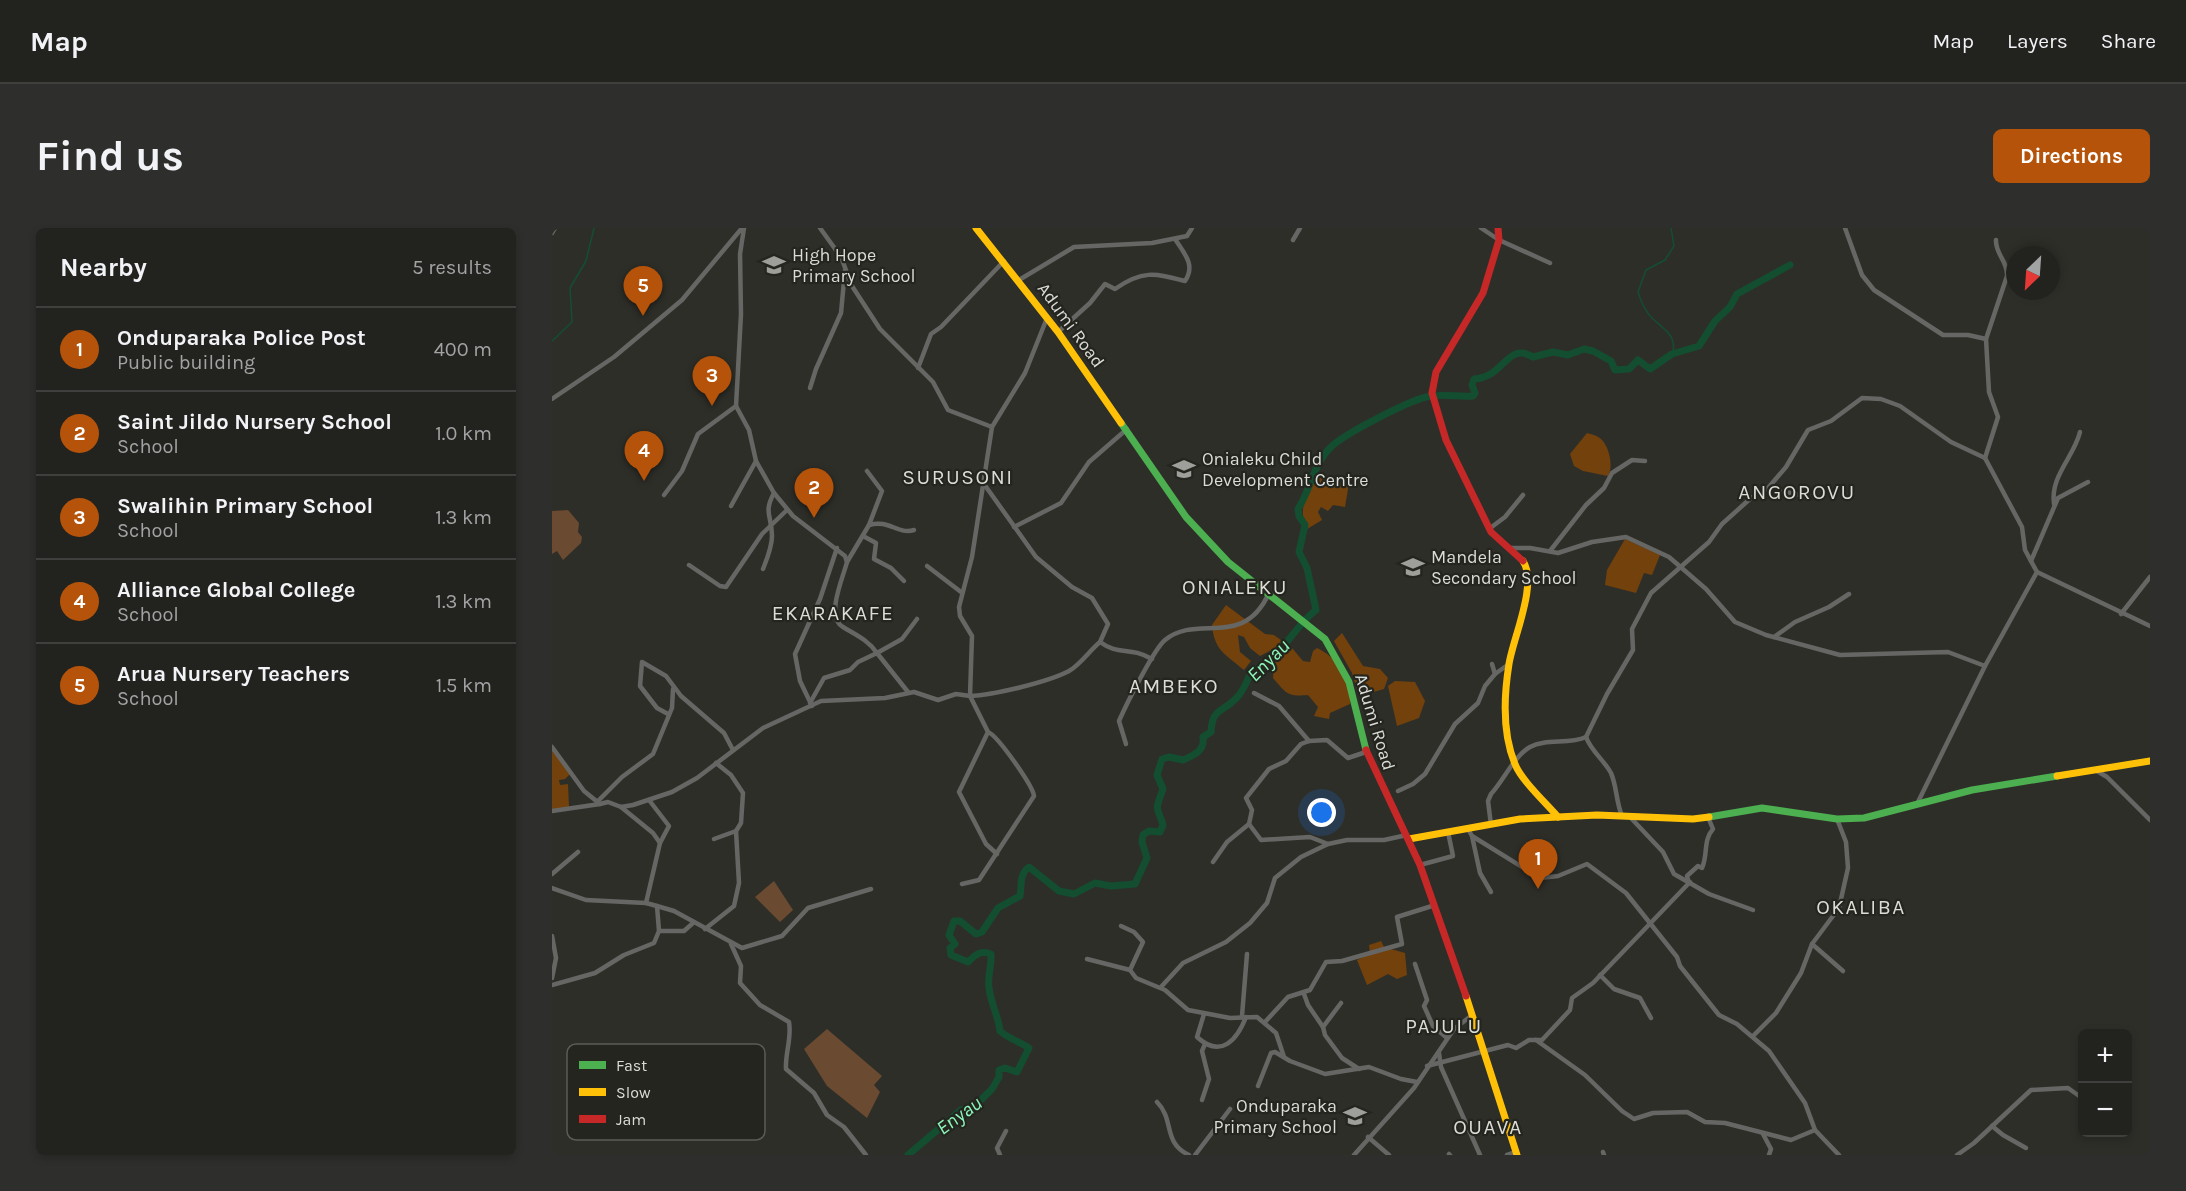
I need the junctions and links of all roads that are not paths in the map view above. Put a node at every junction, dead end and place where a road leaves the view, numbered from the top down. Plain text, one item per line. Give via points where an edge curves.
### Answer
1 (555, 228) edge
2 (743, 228) edge
3 (820, 228) edge
4 (976, 228) edge
5 (1192, 228) edge
6 (1300, 228) edge
7 (1481, 228) edge
8 (1498, 228) edge
9 (1845, 228) edge
10 (552, 233) edge
11 (1175, 239) junction
12 (1293, 240) dead end
13 (1499, 240) junction
14 (1996, 240) dead end
15 (1004, 261) junction
16 (1550, 263) dead end
17 (846, 267) junction
18 (1019, 280) junction
19 (1047, 318) junction
20 (1058, 332) junction
21 (1986, 339) junction
22 (918, 368) junction
23 (810, 388) dead end
24 (552, 399) edge
25 (736, 406) junction
26 (992, 427) junction
27 (1127, 429) junction
28 (2080, 432) dead end
29 (1985, 458) junction
30 (756, 460) junction
31 (1645, 461) dead end
32 (867, 471) dead end
33 (2088, 482) dead end
34 (984, 484) junction
35 (1768, 488) junction
36 (774, 493) junction
37 (664, 495) dead end
38 (1523, 495) dead end
39 (1800, 495) dead end
40 (2054, 504) junction
41 (731, 506) dead end
42 (787, 510) junction
43 (772, 525) junction
44 (869, 525) junction
45 (1014, 527) junction
46 (1490, 529) junction
47 (914, 530) dead end
48 (863, 536) junction
49 (837, 548) junction
50 (1510, 548) junction
51 (1550, 551) junction
52 (2031, 561) junction
53 (848, 562) junction
54 (689, 565) dead end
55 (927, 566) dead end
56 (1683, 567) junction
57 (763, 569) dead end
58 (2037, 572) junction
59 (2150, 577) edge
60 (904, 581) dead end
61 (961, 592) junction
62 (1269, 593) junction
63 (1849, 594) dead end
64 (2121, 614) junction
65 (917, 619) dead end
66 (2150, 626) edge
67 (1774, 638) junction
68 (1100, 642) junction
69 (877, 653) junction
70 (1152, 658) junction
71 (1492, 664) dead end
72 (1509, 664) junction
73 (1985, 666) junction
74 (1495, 674) junction
75 (673, 689) junction
76 (908, 692) junction
77 (1254, 693) dead end
78 (970, 696) junction
79 (811, 704) junction
80 (668, 714) junction
81 (988, 732) junction
82 (1586, 737) junction
83 (1309, 741) junction
84 (1126, 744) dead end
85 (552, 747) edge
86 (733, 750) junction
87 (1366, 752) junction
88 (2150, 761) edge
89 (716, 764) junction
90 (1515, 765) junction
91 (2097, 771) junction
92 (1398, 791) dead end
93 (649, 800) junction
94 (599, 803) junction
95 (1917, 804) junction
96 (621, 807) junction
97 (552, 811) edge
98 (1558, 817) junction
99 (1626, 817) junction
100 (1708, 817) junction
101 (1837, 819) junction
102 (2150, 820) edge
103 (1249, 824) junction
104 (1491, 825) junction
105 (736, 831) junction
106 (1448, 832) junction
107 (1470, 833) junction
108 (1408, 837) junction
109 (714, 839) dead end
110 (660, 843) junction
111 (1328, 844) junction
112 (578, 852) dead end
113 (997, 854) junction
114 (1213, 862) dead end
115 (1420, 865) junction
116 (552, 874) edge
117 (1690, 882) junction
118 (962, 884) dead end
119 (552, 888) edge
120 (871, 890) dead end
121 (1491, 892) dead end
122 (646, 903) junction
123 (657, 906) junction
124 (1432, 906) junction
125 (1753, 910) dead end
126 (693, 923) junction
127 (1121, 926) dead end
128 (1650, 926) junction
129 (705, 929) junction
130 (659, 931) junction
131 (552, 936) edge
132 (731, 944) junction
133 (1812, 944) junction
134 (1247, 954) dead end
135 (1087, 959) dead end
136 (1415, 964) dead end
137 (1130, 970) junction
138 (1843, 971) dead end
139 (1600, 975) junction
140 (552, 978) edge
141 (552, 985) edge
142 (1161, 987) junction
143 (1304, 994) junction
144 (1341, 1003) dead end
145 (1204, 1014) junction
146 (1244, 1016) junction
147 (1471, 1016) junction
148 (1651, 1018) dead end
149 (1265, 1022) junction
150 (1323, 1027) junction
151 (1753, 1036) junction
152 (1447, 1038) junction
153 (1536, 1040) junction
154 (1205, 1044) junction
155 (1439, 1053) junction
156 (1483, 1053) junction
157 (1284, 1057) junction
158 (1440, 1062) junction
159 (1427, 1066) junction
160 (1359, 1069) junction
161 (1417, 1082) junction
162 (1258, 1086) dead end
163 (2078, 1095) edge
164 (1202, 1100) dead end
165 (1157, 1102) dead end
166 (1230, 1109) dead end
167 (1992, 1126) junction
168 (1815, 1130) junction
169 (1006, 1131) dead end
170 (1763, 1134) junction
171 (1368, 1137) junction
172 (2026, 1148) dead end
173 (1517, 1154) edge
174 (867, 1155) edge
175 (1000, 1155) edge
176 (1189, 1155) edge
177 (1195, 1155) edge
178 (1354, 1155) edge
179 (1389, 1155) edge
180 (1480, 1155) edge
181 (1507, 1155) edge
182 (1769, 1155) edge
183 (1839, 1155) edge
184 (1957, 1155) edge

1 - 10 street
2 - 24 street via 682,300 614,357
2 - 25 street
3 - 17 street
4 - 15 street, Adumi Road
5 - 11 street via 1188,235
6 - 12 street
7 - 13 street
8 - 13 street
9 - 21 street via 1862,275 1874,290 1943,335
11 - 18 street via 1074,247
11 - 20 street via 1190,267 1185,281 1145,274 1115,289 1105,284
13 - 16 street
13 - 46 street via 1481,299 1436,372 1433,395 1446,440
14 - 21 street via 2007,272
15 - 18 street, Adumi Road
15 - 22 street via 932,332
17 - 22 street via 852,286 880,329
17 - 23 street via 841,313
18 - 19 street, Adumi Road
19 - 20 street, Adumi Road
19 - 26 street via 1025,373
20 - 27 street, Adumi Road
21 - 29 street via 1989,392 1998,417
22 - 26 street via 933,382 949,411
25 - 30 street via 749,430
25 - 37 street via 698,434 682,471
26 - 34 street
27 - 45 street via 1089,462 1061,503
27 - 62 street, Adumi Road via 1161,483 1201,535 1228,562
28 - 40 street via 2053,489
29 - 35 street via 1951,442 1900,406 1862,398 1831,421 1808,430
29 - 52 street via 2022,527
30 - 36 street
30 - 41 street
31 - 51 street via 1632,460 1612,473 1604,488
32 - 44 street via 882,491
33 - 40 street via 2063,493
34 - 45 street
34 - 61 street via 972,557
35 - 39 street
35 - 56 street via 1738,509
36 - 42 street
36 - 43 street via 767,509
38 - 46 street
40 - 52 street
42 - 43 street
42 - 49 street
43 - 54 street via 726,587
43 - 57 street via 772,544
44 - 47 street via 880,522 901,531
44 - 48 street
45 - 68 street via 1045,566 1094,600 1108,624
46 - 50 street
48 - 53 street
48 - 60 street via 876,543 874,559
49 - 53 street
49 - 79 street via 795,654 800,681
50 - 51 street
50 - 72 street via 1524,561 1529,580
51 - 56 street via 1561,553 1592,542 1626,537
52 - 58 street
53 - 69 street via 834,616 838,624 864,639
55 - 61 street
56 - 67 street via 1735,622
56 - 82 street via 1651,592 1644,603 1632,629 1633,650
58 - 64 street
58 - 73 street
59 - 64 street
61 - 78 street via 960,616 973,641
62 - 70 street via 1254,615 1239,625 1172,635
62 - 87 street, Adumi Road via 1325,639 1345,672
63 - 67 street via 1795,622
64 - 66 street
65 - 69 street via 902,639
67 - 73 street via 1840,655 1948,652
68 - 70 street via 1111,650 1135,650
68 - 78 street via 1061,674 995,694
69 - 76 street
69 - 79 street via 850,670 824,678
70 - 84 street via 1118,723
71 - 74 street
72 - 74 street
72 - 90 street via 1505,726
73 - 95 street
74 - 92 street via 1478,703 1453,727 1425,774
75 - 80 street
75 - 80 street via 661,672 642,662 640,686 657,708
75 - 86 street via 722,732
76 - 78 street via 938,700 956,694
76 - 79 street via 885,698
77 - 83 street via 1278,706
78 - 81 street
79 - 86 street via 774,722
80 - 94 street via 651,755 627,773
81 - 113 street via 959,792 986,844
81 - 113 street via 1005,747 1034,796
82 - 90 street via 1531,747
82 - 99 street via 1610,772 1615,800
83 - 87 street via 1331,741 1348,758
83 - 103 street via 1286,761 1269,769 1246,798 1252,810
85 - 94 street via 584,792
86 - 89 street
87 - 108 street, Adumi Road
88 - 91 street
89 - 93 street via 681,787
89 - 105 street via 731,775 743,793 741,823
90 - 98 street
90 - 104 street via 1488,801
91 - 95 street via 1972,790
91 - 102 street
93 - 96 street
93 - 110 street via 669,826
94 - 96 street via 611,802
94 - 97 street
95 - 101 street via 1864,818
96 - 110 street
98 - 99 street
98 - 104 street
99 - 100 street
99 - 117 street via 1663,852 1674,874
100 - 101 street via 1762,808
100 - 117 street via 1713,829 1707,839 1707,858 1702,868 1692,869 1687,876
101 - 133 street via 1846,842 1848,868 1839,908
103 - 111 street via 1261,840 1310,837
103 - 114 street via 1228,840
104 - 107 street
105 - 109 street
105 - 129 street via 739,883 735,903
106 - 107 street
106 - 108 street
106 - 115 street via 1453,856
107 - 121 street via 1480,873
107 - 128 street via 1540,878 1558,876 1587,864 1626,893
108 - 111 street via 1356,838
108 - 115 street, Adumi Road
110 - 122 street
111 - 142 street via 1282,871 1272,883 1267,903 1250,923 1226,942 1183,963
112 - 116 street
113 - 118 street via 979,880
115 - 124 street, Adumi Road
117 - 125 street via 1709,894
117 - 128 street
119 - 122 street via 586,900
120 - 132 street via 808,908 787,932 775,939 742,948
122 - 123 street
123 - 126 street
123 - 130 street
124 - 143 street via 1397,917 1402,944 1326,962 1314,986
124 - 147 street, Adumi Road
126 - 129 street
126 - 130 street via 684,931
127 - 137 street via 1143,942
128 - 139 street
128 - 151 street via 1716,1012
129 - 132 street
130 - 141 street via 654,943 595,973
131 - 140 street via 556,958
132 - 174 street via 741,966 740,983 760,1005 789,1022 786,1069 819,1098 827,1115 844,1127
133 - 138 street
133 - 151 street via 1801,973 1776,1013
134 - 146 street
135 - 137 street
136 - 152 street via 1427,1000 1424,1006 1433,1026
137 - 142 street via 1136,978
139 - 148 street via 1614,989 1640,998
139 - 153 street via 1572,998 1570,1010 1542,1040
142 - 145 street via 1183,1008
143 - 149 street via 1288,997
143 - 150 street
144 - 150 street
145 - 146 street
145 - 154 street via 1197,1036
146 - 149 street
146 - 154 street via 1231,1043
147 - 152 street
147 - 156 street, Adumi Road
149 - 157 street via 1276,1033
150 - 160 street via 1342,1058
151 - 168 street via 1769,1051 1805,1103
152 - 155 street
153 - 156 street via 1516,1048 1508,1045
153 - 170 street via 1585,1075 1634,1119 1653,1113 1687,1112 1705,1122 1725,1123
154 - 164 street via 1202,1051 1209,1079
155 - 158 street
155 - 159 street
156 - 158 street
156 - 173 street, Adumi Road
157 - 160 street via 1325,1074
157 - 162 street via 1272,1052
158 - 159 street
158 - 180 street
159 - 161 street
160 - 161 street via 1373,1068
161 - 171 street
163 - 167 street via 2067,1088 2031,1090
165 - 176 street via 1165,1112 1172,1140
166 - 177 street
167 - 172 street
167 - 184 street
168 - 170 street via 1791,1140
168 - 183 street
169 - 175 street via 997,1148
170 - 182 street via 1771,1149
171 - 178 street
171 - 179 street
173 - 181 street

